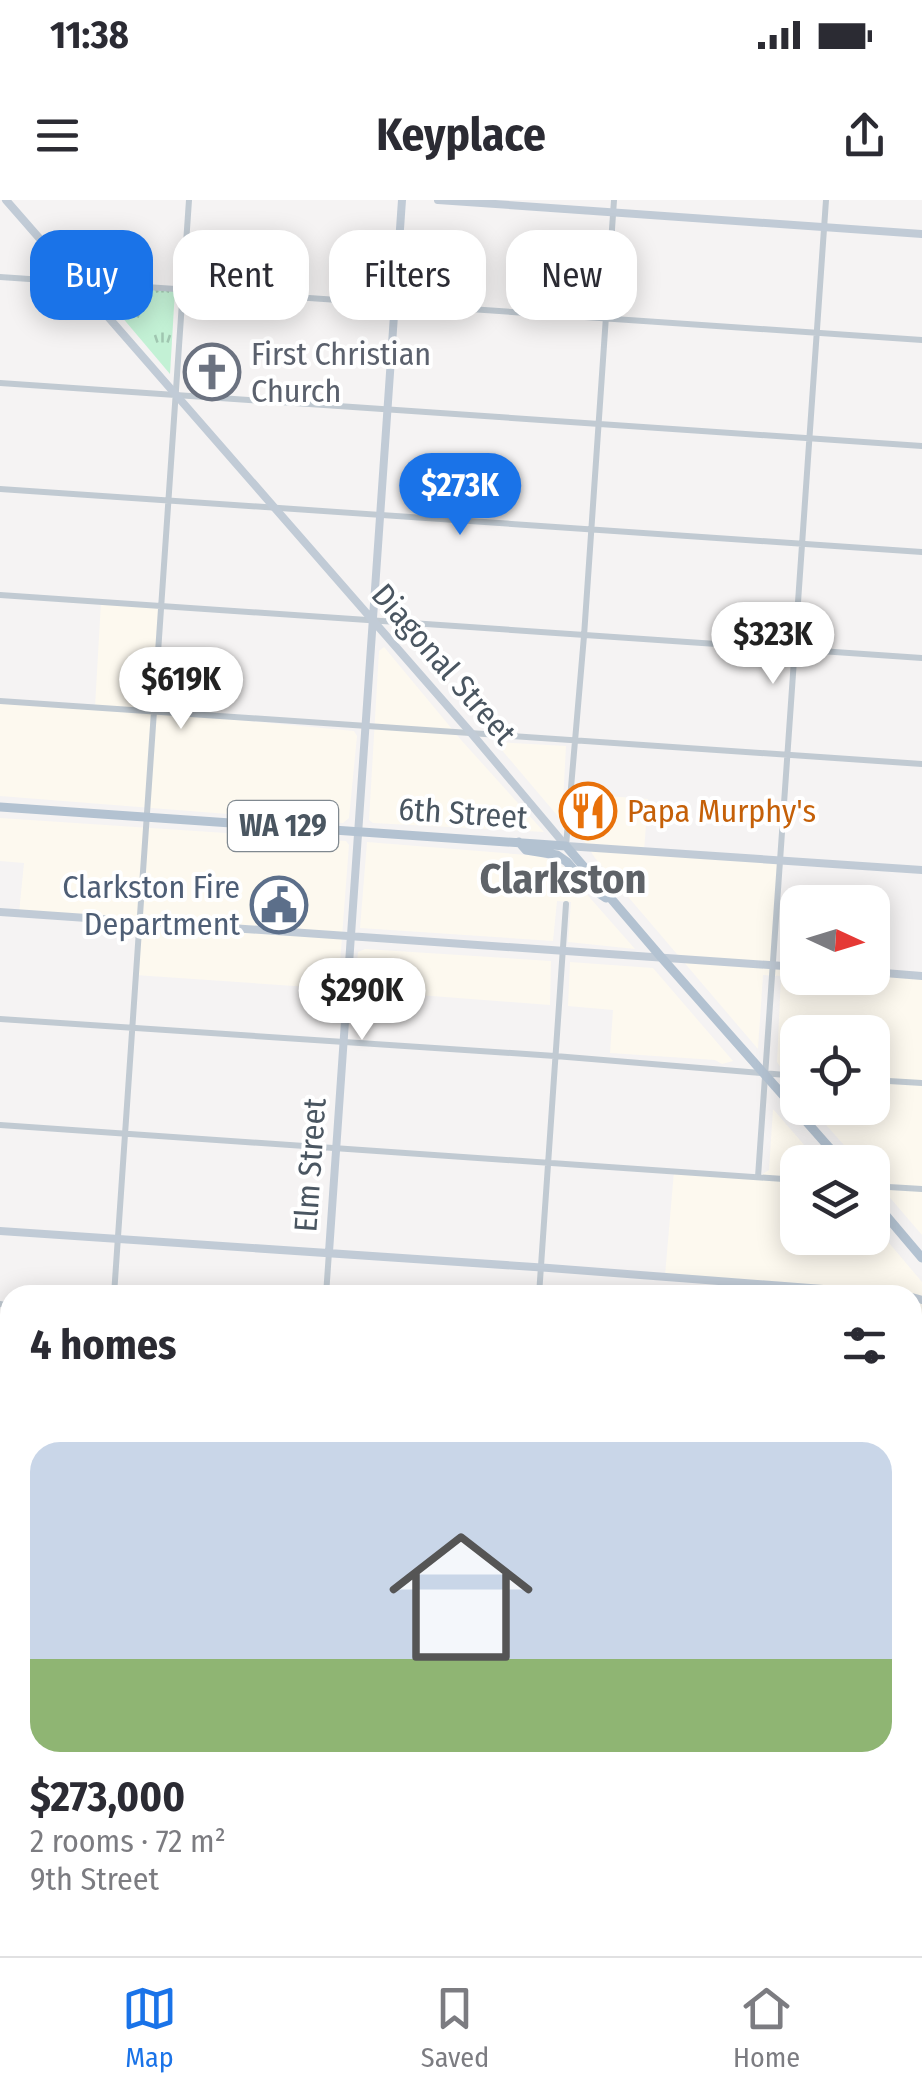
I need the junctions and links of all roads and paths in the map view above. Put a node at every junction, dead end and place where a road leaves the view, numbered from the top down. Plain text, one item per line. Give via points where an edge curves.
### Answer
1 (6, 200) edge
2 (189, 200) edge
3 (402, 200) edge
4 (438, 200) edge
5 (614, 200) edge
6 (826, 200) edge
7 (613, 212) junction
8 (824, 227) junction
9 (32, 230) edge
10 (186, 230) edge
11 (400, 230) edge
12 (612, 230) edge
13 (922, 234) edge
14 (0, 278) edge
15 (30, 280) edge
16 (111, 320) edge
17 (179, 320) edge
18 (393, 320) edge
19 (606, 320) edge
20 (636, 320) edge
21 (817, 332) junction
22 (922, 340) edge
23 (0, 383) edge
24 (175, 394) junction
25 (387, 410) junction
26 (598, 424) junction
27 (808, 438) junction
28 (922, 446) edge
29 (0, 489) edge
30 (169, 501) junction
31 (274, 508) junction
32 (380, 515) junction
33 (590, 528) junction
34 (802, 544) junction
35 (922, 552) edge
36 (0, 595) edge
37 (162, 606) junction
38 (372, 620) junction
39 (584, 636) junction
40 (794, 650) junction
41 (922, 658) edge
42 (0, 700) edge
43 (154, 712) junction
44 (366, 726) junction
45 (472, 734) junction
46 (575, 740) junction
47 (788, 754) junction
48 (922, 764) edge
49 (0, 806) edge
50 (147, 817) junction
51 (358, 831) junction
52 (520, 842) junction
53 (566, 846) junction
54 (780, 860) junction
55 (922, 870) edge
56 (566, 904) dead end
57 (616, 904) junction
58 (0, 912) edge
59 (139, 922) junction
60 (351, 937) junction
61 (563, 952) junction
62 (660, 958) junction
63 (774, 965) junction
64 (780, 966) edge
65 (890, 973) edge
66 (922, 976) edge
67 (0, 1019) edge
68 (132, 1028) junction
69 (344, 1042) junction
70 (554, 1056) junction
71 (765, 1074) junction
72 (780, 1075) edge
73 (890, 1081) edge
74 (922, 1083) edge
75 (0, 1124) edge
76 (124, 1133) junction
77 (827, 1145) edge
78 (336, 1148) junction
79 (548, 1162) junction
80 (758, 1176) junction
81 (780, 1178) edge
82 (890, 1187) edge
83 (922, 1189) edge
84 (890, 1220) edge
85 (0, 1231) edge
86 (118, 1238) junction
87 (329, 1252) junction
88 (922, 1255) edge
89 (541, 1267) junction
90 (115, 1285) edge
91 (327, 1285) edge
92 (540, 1285) edge
93 (730, 1285) edge

1 - 9 street, Diagonal Street
2 - 10 street
3 - 11 street, Elm Street
4 - 7 street
5 - 7 street
6 - 8 street
7 - 8 street
7 - 12 street
8 - 13 street
8 - 21 street
14 - 15 street
16 - 24 street, Diagonal Street
17 - 24 street
18 - 25 street, Elm Street
19 - 26 street
20 - 21 street
21 - 22 street
21 - 27 street
23 - 24 street
24 - 25 street
24 - 30 street
24 - 31 street, Diagonal Street
25 - 26 street
25 - 32 street, Elm Street
26 - 27 street
26 - 33 street
27 - 28 street
27 - 34 street
29 - 30 street
30 - 31 street
30 - 37 street
31 - 32 street
31 - 38 street, Diagonal Street
32 - 33 street
32 - 38 street, Elm Street
33 - 34 street
33 - 39 street
34 - 35 street
34 - 40 street
36 - 37 street
37 - 38 street
37 - 43 street
38 - 39 street
38 - 44 street, Elm Street
38 - 45 street, Diagonal Street
39 - 40 street
39 - 46 street
40 - 41 street
40 - 47 street
42 - 43 street
43 - 44 street
43 - 50 street
44 - 45 street
44 - 51 street, Elm Street
45 - 46 street
45 - 53 street, Diagonal Street
46 - 47 street
46 - 53 street
47 - 48 street
47 - 54 street
49 - 50 main road, 6th Street / WA 129
50 - 51 main road, 6th Street / WA 129
50 - 59 street
51 - 52 main road, 6th Street / WA 129
51 - 60 street, Elm Street
52 - 53 main road, 6th Street / WA 129
52 - 57 main road, WA 129 via 526,850 567,862
53 - 54 street, 6th Street
53 - 57 main road, Diagonal Street / WA 129
54 - 55 street, 6th Street
54 - 63 street
56 - 61 street
57 - 62 main road, Diagonal Street / WA 129
58 - 59 street
59 - 60 street
59 - 68 street
60 - 61 street
60 - 69 street, Elm Street
61 - 62 street
61 - 70 street
62 - 63 street
62 - 71 main road, Diagonal Street / WA 129
63 - 64 street
63 - 71 street
65 - 66 street
67 - 68 street
68 - 69 street
68 - 76 street
69 - 70 street
69 - 78 street, Elm Street
70 - 71 street
70 - 79 street
71 - 72 street
71 - 77 main road, Diagonal Street / WA 129
71 - 80 street
73 - 74 street
75 - 76 street
76 - 78 street
76 - 86 street
78 - 79 street
78 - 87 street, Elm Street
79 - 80 street
79 - 89 street
80 - 81 street
82 - 83 street
84 - 88 main road
85 - 86 street
86 - 87 street
86 - 90 street
87 - 89 street
87 - 91 street, Elm Street
89 - 92 street
89 - 93 street

